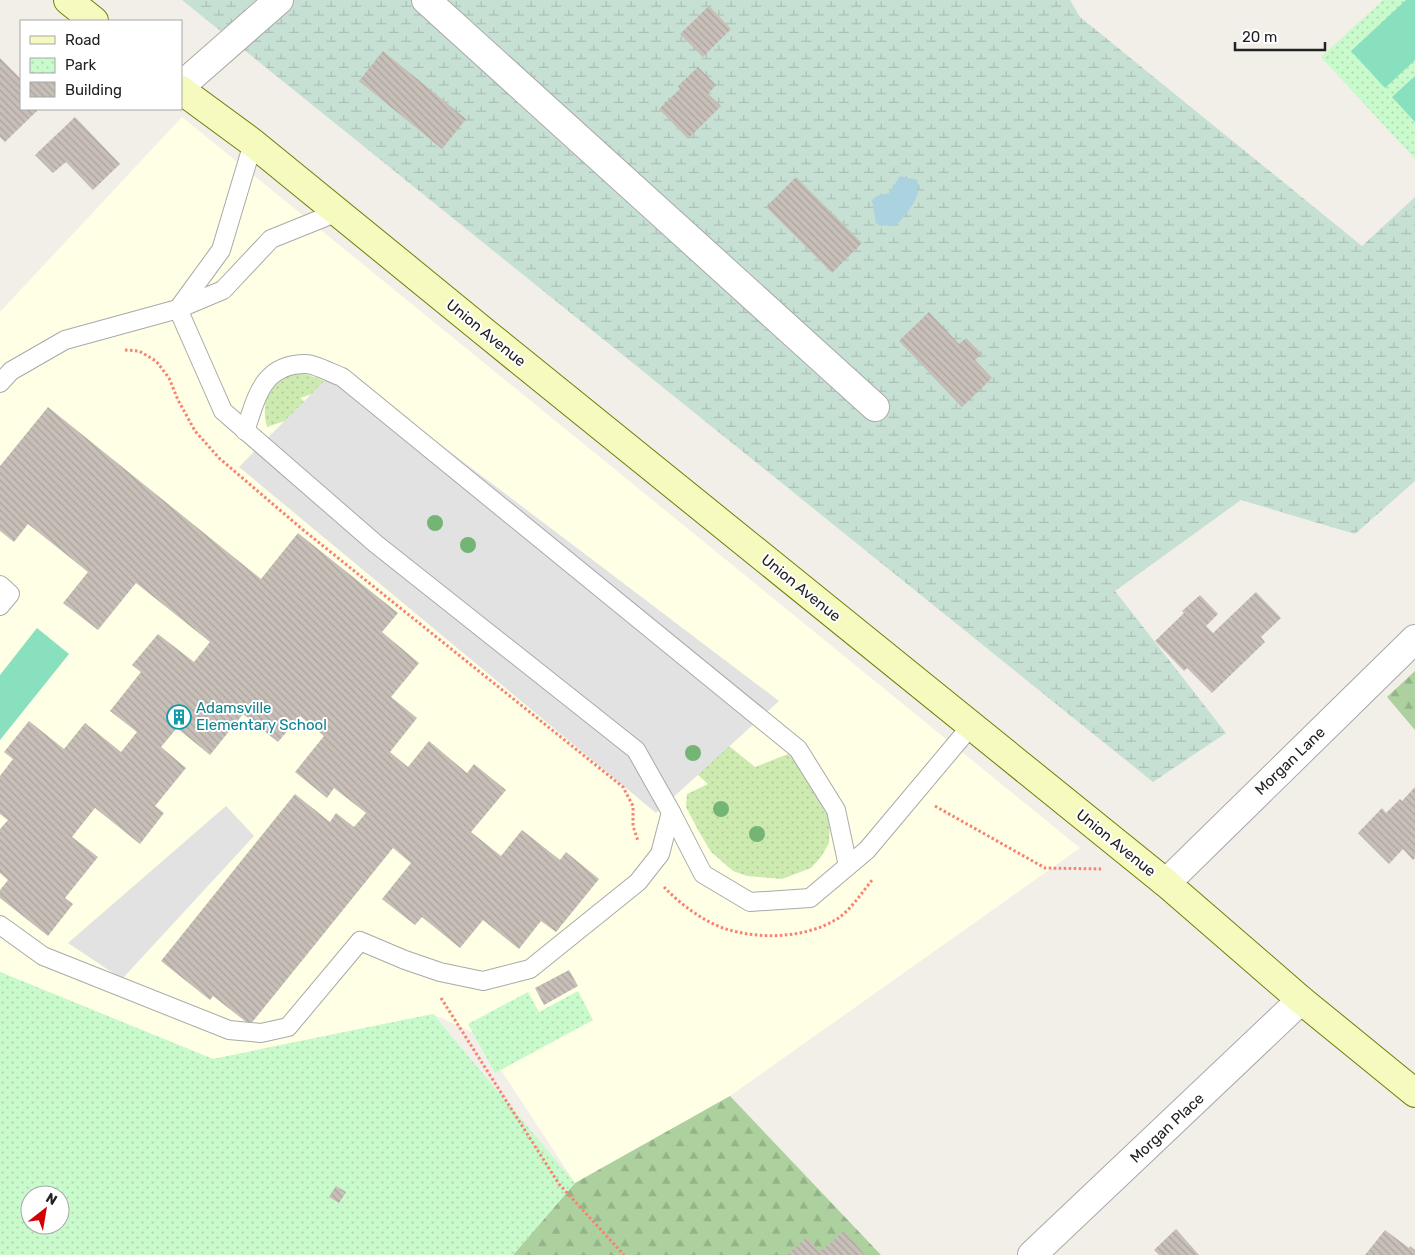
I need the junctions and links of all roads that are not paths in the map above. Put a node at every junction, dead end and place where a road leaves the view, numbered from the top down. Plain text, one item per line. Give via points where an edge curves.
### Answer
1 (68, 0) edge
2 (279, 0) edge
3 (426, 0) edge
4 (93, 20) edge
5 (182, 85) edge
6 (182, 91) edge
7 (254, 143) junction
8 (338, 212) junction
9 (178, 309) junction
10 (0, 383) edge
11 (875, 407) dead end
12 (245, 431) junction
13 (0, 585) edge
14 (0, 606) edge
15 (1415, 639) edge
16 (971, 726) junction
17 (671, 812) junction
18 (848, 866) junction
19 (1166, 883) junction
20 (0, 926) edge
21 (1301, 1000) junction
22 (1415, 1092) edge
23 (1032, 1255) edge

1 - 4 street
2 - 5 street
3 - 11 street
6 - 7 street, Union Avenue
7 - 8 street, Union Avenue
7 - 9 lane via 221,250
8 - 9 lane via 271,239 223,290
8 - 16 street, Union Avenue
9 - 10 lane via 65,340 11,371
9 - 12 lane via 223,412
12 - 17 lane via 376,544 636,750
12 - 18 lane via 261,386 278,369 308,364 342,377 798,749 836,810
13 - 14 lane via 10,594
15 - 19 street, Morgan Lane
16 - 18 lane via 868,850
16 - 19 street, Union Avenue
17 - 18 lane via 703,874 750,902 810,898
17 - 20 lane via 660,854 638,882 530,969 483,981 440,972 360,941 288,1027 262,1033 229,1030 43,956
19 - 21 street, Union Avenue
21 - 22 street, Union Avenue
21 - 23 street, Morgan Place

